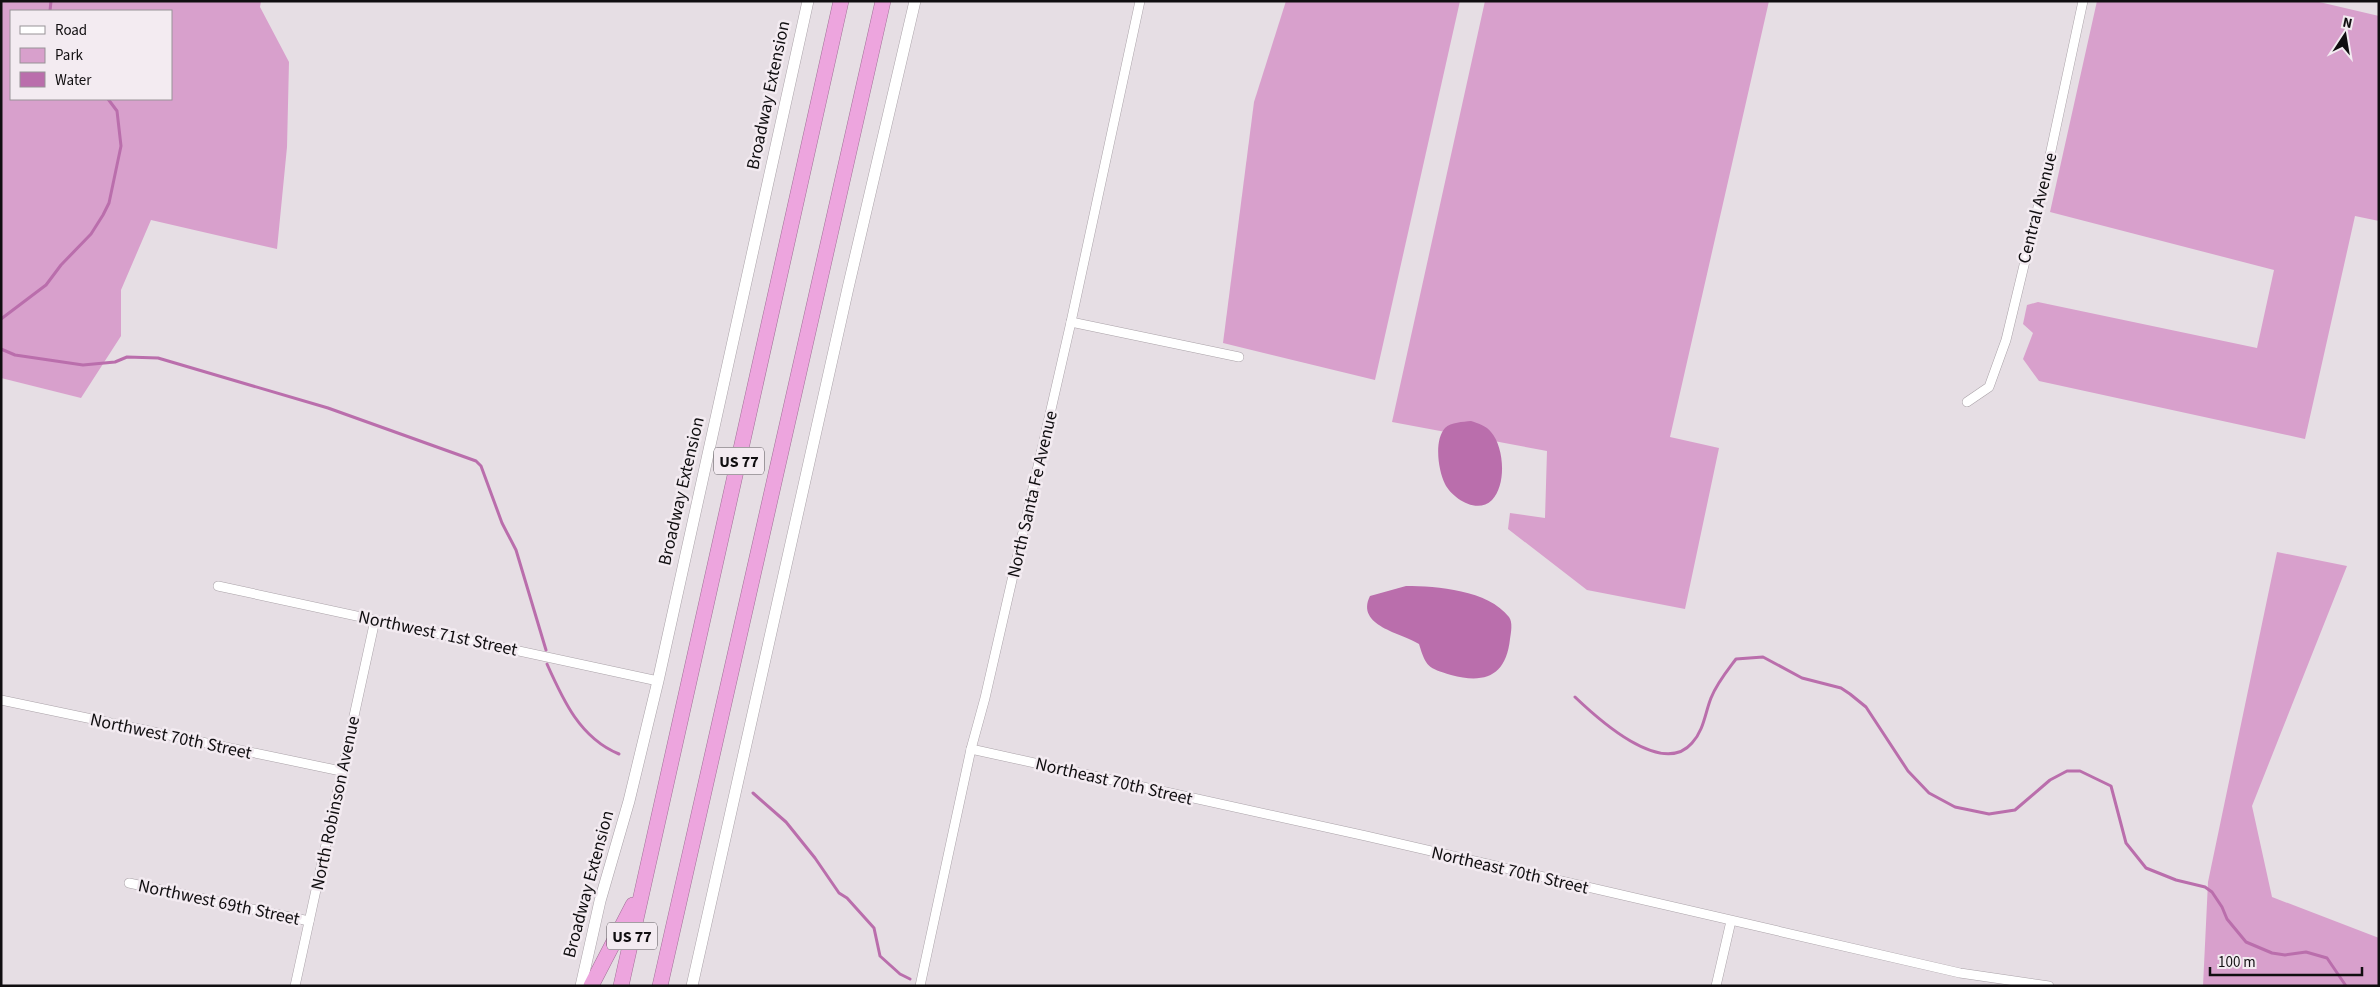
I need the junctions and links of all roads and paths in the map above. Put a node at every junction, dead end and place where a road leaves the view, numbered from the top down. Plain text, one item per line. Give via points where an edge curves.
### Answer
1 (808, 1) edge
2 (831, 1) edge
3 (841, 1) edge
4 (883, 1) edge
5 (915, 1) edge
6 (1140, 1) edge
7 (2084, 1) edge
8 (833, 36) junction
9 (1071, 322) junction
10 (1239, 356) dead end
11 (1967, 402) dead end
12 (218, 586) dead end
13 (375, 620) junction
14 (658, 681) junction
15 (1, 700) edge
16 (971, 749) junction
17 (341, 771) junction
18 (129, 883) dead end
19 (643, 886) junction
20 (1730, 920) junction
21 (309, 921) junction
22 (295, 986) edge
23 (581, 986) edge
24 (591, 986) edge
25 (621, 986) edge
26 (660, 986) edge
27 (692, 986) edge
28 (920, 986) edge
29 (1716, 986) edge
30 (2049, 986) edge

1 - 14 main road, Broadway Extension
2 - 8 highway
3 - 8 highway, US 77
4 - 26 highway, US 77
5 - 27 main road
6 - 9 street, North Santa Fe Avenue
7 - 11 street, Central Avenue via 2003,350 1989,387
8 - 19 highway, US 77
9 - 10 street
9 - 16 street, North Santa Fe Avenue
12 - 13 street, Northwest 71st Street
13 - 14 street, Northwest 71st Street
13 - 17 street, North Robinson Avenue
14 - 23 main road, Broadway Extension
15 - 17 street, Northwest 70th Street
16 - 20 street, Northeast 70th Street
16 - 28 street, North Santa Fe Avenue
17 - 21 street, North Robinson Avenue
18 - 21 street, Northwest 69th Street
19 - 24 highway
19 - 25 highway, US 77
20 - 29 street
20 - 30 street, Northeast 70th Street via 1960,973
21 - 22 street, North Robinson Avenue

